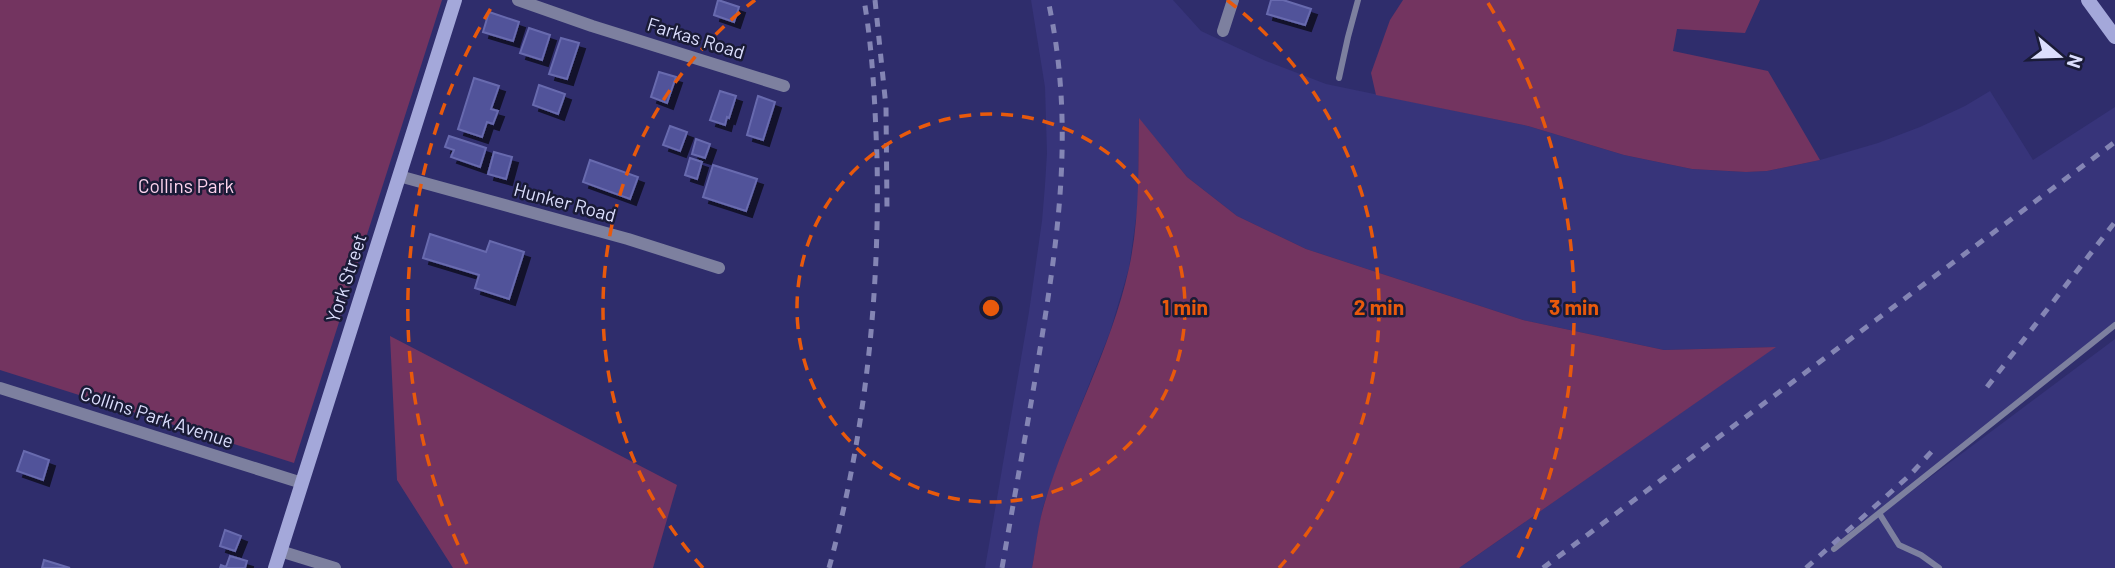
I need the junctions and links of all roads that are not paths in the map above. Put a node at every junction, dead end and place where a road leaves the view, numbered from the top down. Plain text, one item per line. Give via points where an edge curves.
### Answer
1 (455, 0) edge
2 (518, 0) edge
3 (1233, 0) edge
4 (1358, 0) edge
5 (2088, 0) edge
6 (1223, 31) dead end
7 (2115, 37) edge
8 (1339, 78) dead end
9 (784, 86) dead end
10 (399, 176) junction
11 (719, 268) dead end
12 (2115, 325) edge
13 (0, 388) edge
14 (302, 483) junction
15 (1879, 513) junction
16 (1834, 549) dead end
17 (280, 551) junction
18 (275, 568) edge
19 (335, 568) edge
20 (1938, 568) edge

1 - 10 street, York Street
2 - 9 street, Farkas Road
3 - 6 street
4 - 8 lane
5 - 7 street
10 - 11 street, Hunker Road
10 - 14 street, York Street
12 - 15 lane
13 - 14 street, Collins Park Avenue
14 - 17 street, York Street
15 - 16 lane
15 - 20 lane via 1899,545
17 - 18 street, York Street
17 - 19 street

